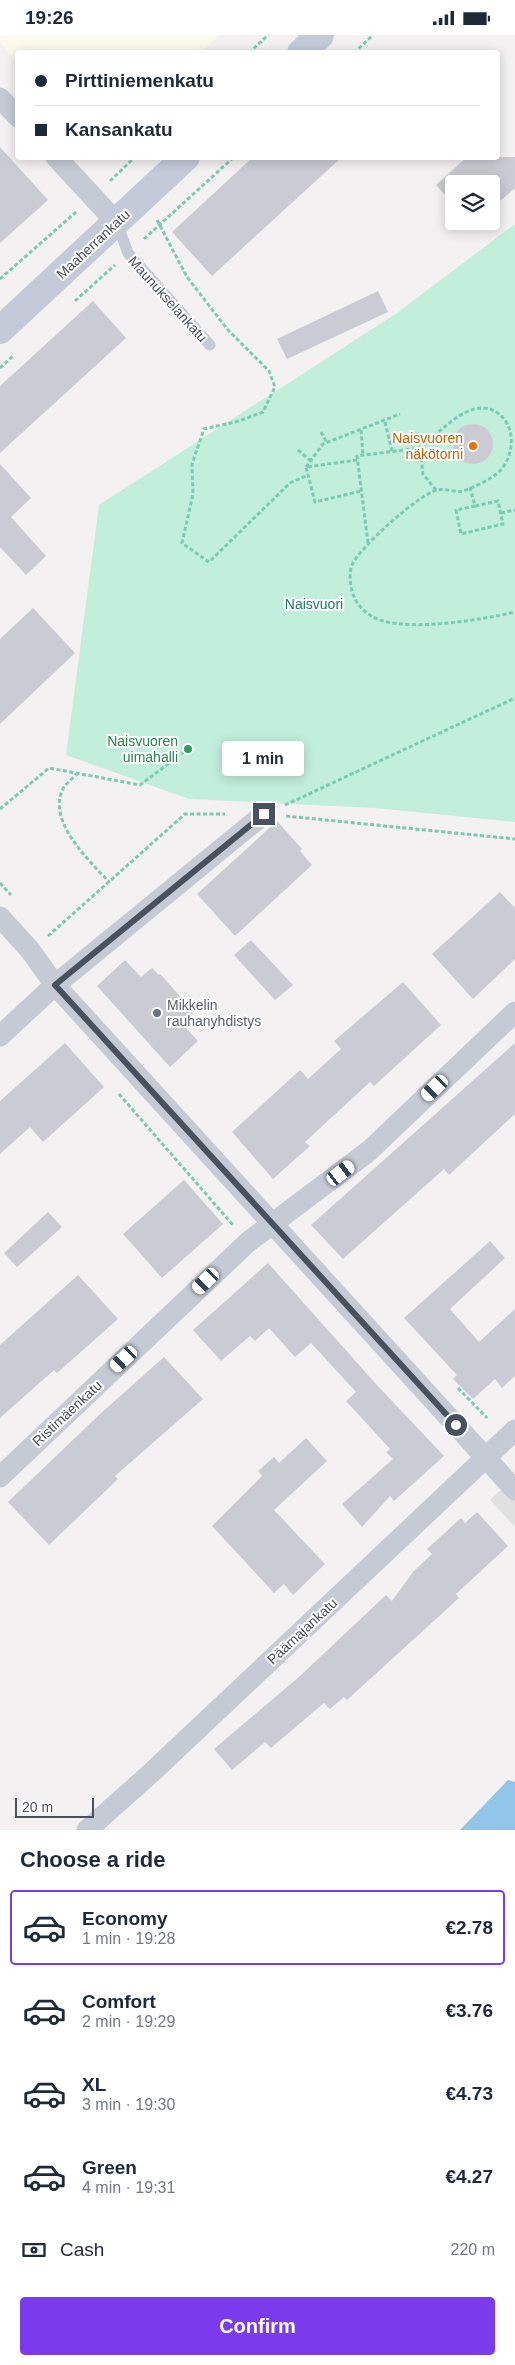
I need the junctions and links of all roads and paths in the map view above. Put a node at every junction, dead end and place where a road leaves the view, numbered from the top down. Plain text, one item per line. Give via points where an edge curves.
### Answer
1 (268, 35) edge
2 (320, 35) edge
3 (373, 35) edge
4 (252, 50) edge
5 (304, 50) edge
6 (357, 50) edge
7 (0, 98) edge
8 (15, 114) edge
9 (59, 160) edge
10 (132, 160) edge
11 (183, 160) edge
12 (93, 197) junction
13 (117, 223) junction
14 (160, 223) dead end
15 (0, 279) edge
16 (0, 331) edge
17 (210, 345) dead end
18 (400, 414) dead end
19 (386, 422) junction
20 (361, 430) junction
21 (321, 432) dead end
22 (327, 443) junction
23 (420, 448) junction
24 (298, 450) dead end
25 (392, 451) junction
26 (363, 455) junction
27 (357, 460) junction
28 (311, 461) junction
29 (306, 467) junction
30 (308, 475) junction
31 (470, 487) junction
32 (436, 490) junction
33 (361, 491) junction
34 (475, 506) junction
35 (515, 510) edge
36 (501, 513) junction
37 (368, 544) junction
38 (515, 612) edge
39 (515, 698) edge
40 (188, 749) dead end
41 (78, 773) junction
42 (0, 809) edge
43 (264, 814) junction
44 (515, 839) edge
45 (109, 882) junction
46 (0, 917) edge
47 (30, 950) junction
48 (55, 985) junction
49 (515, 1012) edge
50 (0, 1036) edge
51 (273, 1223) junction
52 (515, 1430) edge
53 (486, 1457) junction
54 (0, 1477) edge
55 (515, 1490) edge
56 (87, 1830) edge

1 - 4 path
2 - 5 main road
3 - 6 path
7 - 8 street
9 - 12 street, Maunukselankatu
10 - 12 path
11 - 13 main road, Maaherrankatu
12 - 13 street, Maunukselankatu
12 - 15 path
13 - 16 main road, Maaherrankatu
13 - 17 lane, Maunukselankatu via 128,253
14 - 30 path via 187,277 228,330 270,371 275,387 263,412 204,429 192,464 193,494 182,543 209,562 290,483
18 - 19 path
19 - 20 path
19 - 25 path
20 - 22 path
20 - 26 path
21 - 22 path
22 - 28 path via 322,444
23 - 25 path
23 - 31 path via 469,409 486,407 502,415 514,439 507,461 499,472
23 - 32 path via 423,473
24 - 28 path
25 - 26 path
26 - 27 path via 356,456
27 - 29 path
27 - 33 path
28 - 29 path
29 - 30 path
30 - 33 path via 315,502
31 - 32 path via 463,491
31 - 34 path
32 - 37 path via 407,509
33 - 37 path
34 - 36 path via 498,501
34 - 36 path via 456,510 461,534 503,525
35 - 36 path
37 - 38 path via 359,553 350,572 355,599 368,615 393,623 423,624
39 - 43 path
40 - 41 path via 140,785
41 - 42 path via 50,768
41 - 45 path via 64,788 59,814 73,843
43 - 44 path
43 - 45 path via 185,814
43 - 48 street
45 - 47 path
46 - 47 street
47 - 48 street
48 - 50 street
48 - 51 street
49 - 51 street, Ristimäenkatu via 369,1151
51 - 53 street via 292,1248
51 - 54 street, Ristimäenkatu via 248,1242
52 - 53 street, Päämajankatu
53 - 55 street
53 - 56 street, Päämajankatu

